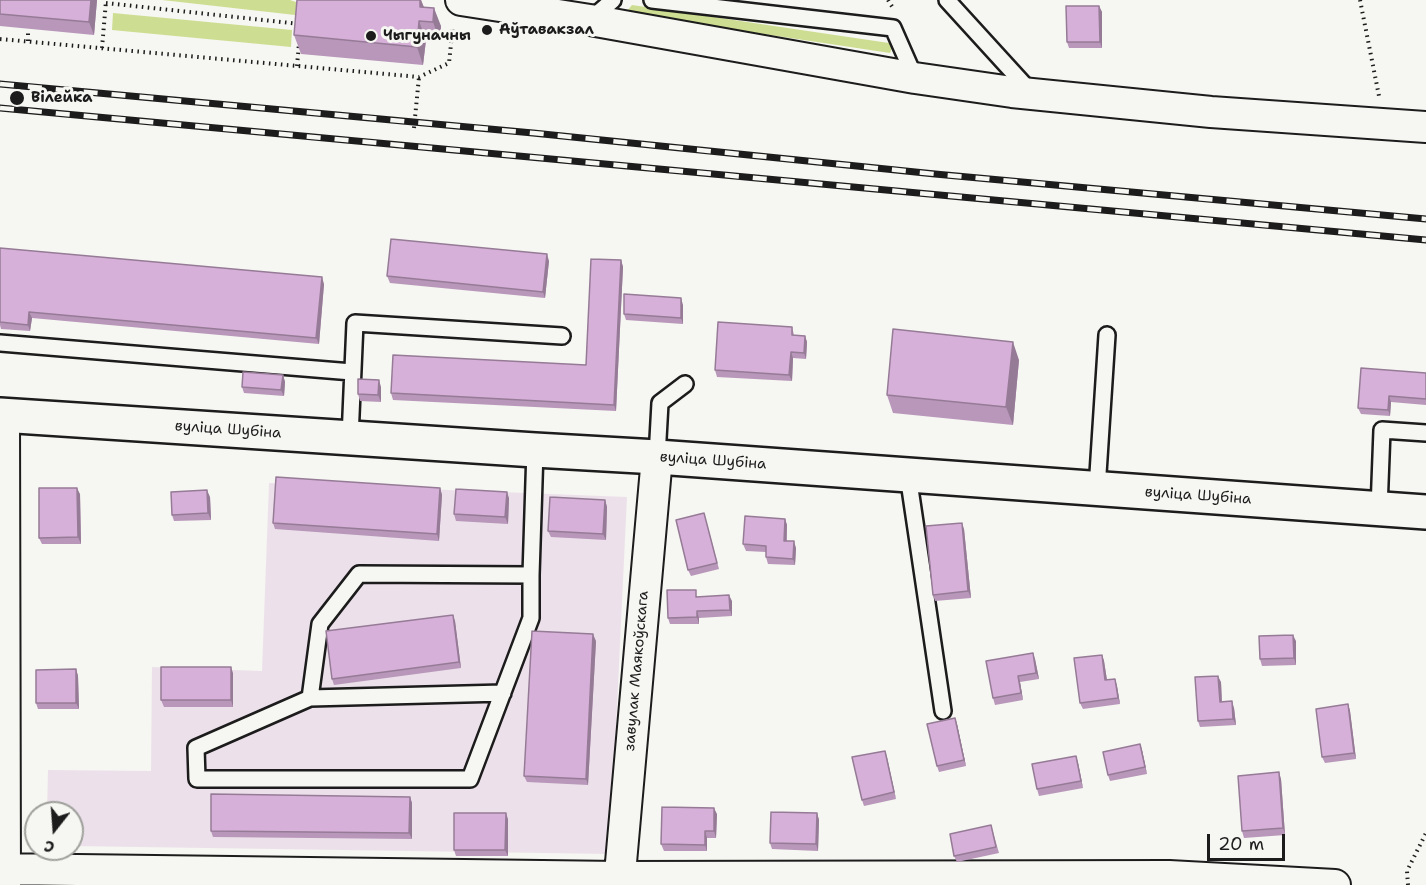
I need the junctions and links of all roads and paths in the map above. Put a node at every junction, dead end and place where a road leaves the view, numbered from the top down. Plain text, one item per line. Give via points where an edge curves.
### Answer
1 (613, 0) edge
2 (652, 0) edge
3 (947, 0) edge
4 (1360, 0) edge
5 (106, 1) edge
6 (458, 9) edge
7 (590, 20) junction
8 (28, 29) edge
9 (441, 33) dead end
10 (452, 35) junction
11 (0, 39) edge
12 (28, 41) junction
13 (102, 48) junction
14 (297, 66) junction
15 (419, 77) junction
16 (915, 78) junction
17 (1032, 94) junction
18 (1380, 100) dead end
19 (1426, 127) edge
20 (414, 128) dead end
21 (1107, 335) dead end
22 (562, 336) dead end
23 (0, 343) edge
24 (352, 372) junction
25 (685, 384) dead end
26 (2, 415) edge
27 (1426, 434) edge
28 (350, 438) junction
29 (536, 450) junction
30 (657, 457) junction
31 (908, 475) junction
32 (1097, 489) junction
33 (1379, 509) junction
34 (1426, 512) edge
35 (531, 575) junction
36 (503, 693) junction
37 (310, 698) junction
38 (943, 711) dead end
39 (1426, 832) edge
40 (4, 874) edge
41 (619, 881) edge
42 (1168, 881) edge
43 (1335, 885) edge
44 (1408, 885) edge

1 - 7 lane
2 - 16 lane via 893,28
3 - 17 lane
4 - 18 path
5 - 13 path
5 - 14 path via 300,24
6 - 7 street
6 - 10 path
7 - 16 street
8 - 12 path
9 - 10 path
10 - 15 path via 449,63
11 - 12 path
12 - 13 path
13 - 14 path
14 - 15 path
15 - 20 path
16 - 17 street
17 - 19 street
21 - 32 lane
22 - 24 lane via 355,323
23 - 24 lane
24 - 28 lane
25 - 30 lane via 660,403
26 - 28 street, вуліца Шубіна
26 - 40 street
27 - 33 lane via 1382,430
28 - 29 street, вуліца Шубіна
29 - 30 street, вуліца Шубіна
29 - 35 lane
30 - 31 street, вуліца Шубіна
30 - 41 street, завулак Маякоўскага
31 - 32 street, вуліца Шубіна
31 - 38 lane
32 - 33 street, вуліца Шубіна
33 - 34 street, вуліца Шубіна
35 - 36 lane via 531,618
35 - 37 lane via 359,574 320,624
36 - 37 lane
36 - 37 lane via 470,779 197,779 196,748
39 - 44 path via 1407,871
40 - 41 street
41 - 42 street
42 - 43 street

